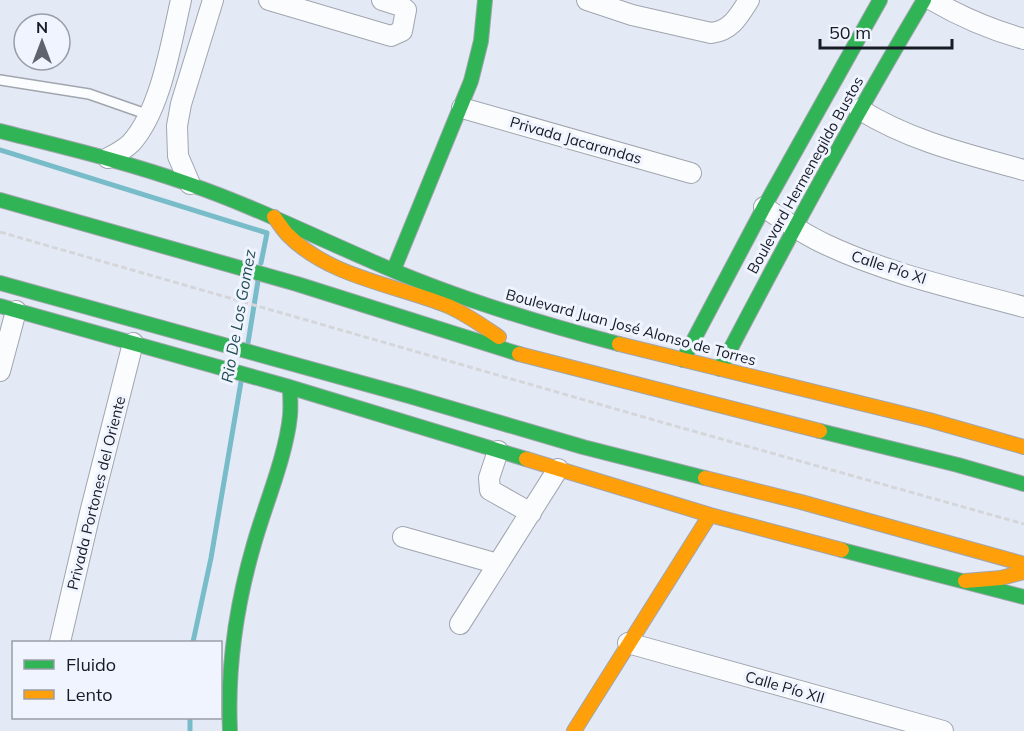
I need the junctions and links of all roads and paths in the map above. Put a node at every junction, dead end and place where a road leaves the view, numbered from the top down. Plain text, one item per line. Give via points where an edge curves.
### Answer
1 (181, 0) edge
2 (213, 0) edge
3 (269, 0) edge
4 (382, 0) edge
5 (485, 0) edge
6 (587, 0) edge
7 (749, 0) edge
8 (880, 0) edge
9 (924, 0) edge
10 (932, 0) edge
11 (1024, 39) edge
12 (0, 80) edge
13 (462, 108) junction
14 (859, 109) junction
15 (150, 116) junction
16 (0, 131) edge
17 (108, 158) junction
18 (1024, 170) edge
19 (691, 172) dead end
20 (190, 184) junction
21 (0, 200) edge
22 (764, 207) junction
23 (274, 217) junction
24 (794, 227) junction
25 (0, 232) edge
26 (394, 269) junction
27 (0, 283) edge
28 (1024, 307) edge
29 (8, 308) edge
30 (133, 343) junction
31 (526, 356) junction
32 (683, 360) junction
33 (720, 369) junction
34 (0, 371) edge
35 (288, 387) junction
36 (1024, 447) edge
37 (498, 450) junction
38 (558, 469) junction
39 (1024, 484) edge
40 (531, 513) junction
41 (710, 514) junction
42 (1024, 524) edge
43 (403, 537) dead end
44 (498, 564) junction
45 (1024, 564) edge
46 (1024, 572) edge
47 (965, 581) junction
48 (1024, 597) edge
49 (460, 624) dead end
50 (60, 641) edge
51 (628, 643) junction
52 (230, 731) edge
53 (574, 731) edge
54 (943, 731) edge

1 - 15 street
2 - 20 street via 177,126 178,156
3 - 4 street via 391,36 398,34 406,10
5 - 13 street via 479,57
6 - 7 street via 711,33 732,25
8 - 22 street, Boulevard Hermenegildo Bustos
9 - 14 street, Boulevard Hermenegildo Bustos
10 - 11 street via 1004,34
12 - 15 lane via 89,94
13 - 19 street, Privada Jacarandas
13 - 26 street
14 - 18 street via 922,142
14 - 24 street, Boulevard Hermenegildo Bustos
15 - 17 street via 131,143
16 - 17 street, Boulevard Juan José Alonso de Torres
17 - 20 street, Boulevard Juan José Alonso de Torres
20 - 23 street, Boulevard Juan José Alonso de Torres
21 - 31 street via 297,284
22 - 24 street, Calle Pío XI
22 - 32 street, Boulevard Hermenegildo Bustos
23 - 26 street, Boulevard Juan José Alonso de Torres via 342,250
23 - 31 street via 287,236 315,256 453,309
24 - 28 street, Calle Pío XI via 870,264
24 - 33 street, Boulevard Hermenegildo Bustos
25 - 42 path
26 - 32 street, Boulevard Juan José Alonso de Torres via 544,324
27 - 45 street via 583,447
29 - 30 street
29 - 34 street
30 - 35 street
30 - 50 street, Privada Portones del Oriente
31 - 39 street
32 - 33 street, Boulevard Juan José Alonso de Torres
33 - 36 street, Boulevard Juan José Alonso de Torres
35 - 37 street
35 - 52 street via 290,415 286,436 235,623 228,665
37 - 38 street
37 - 40 street via 489,478 490,490
38 - 40 street
38 - 41 street
40 - 44 street
41 - 47 street
41 - 51 street
43 - 44 street
44 - 49 street
46 - 47 street
47 - 48 street
51 - 53 street
51 - 54 street, Calle Pío XII

